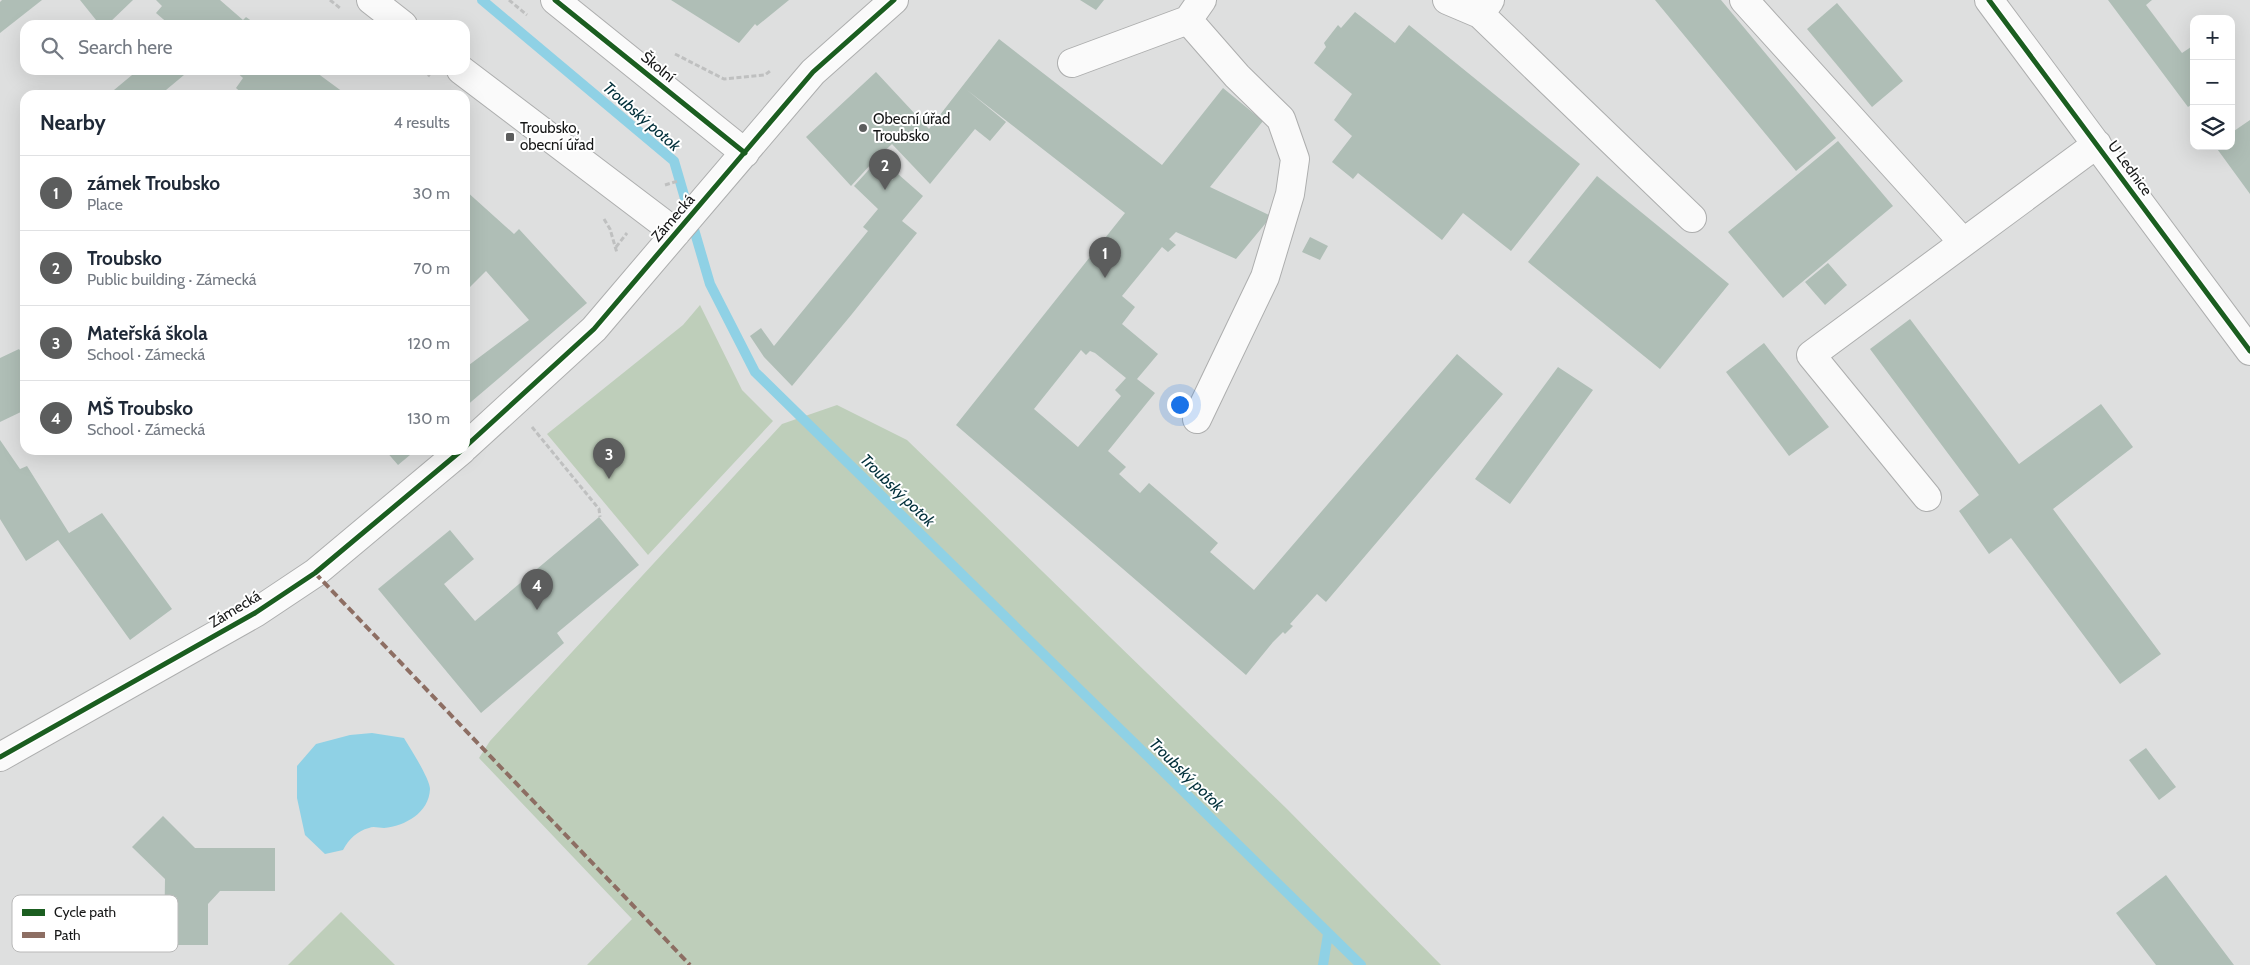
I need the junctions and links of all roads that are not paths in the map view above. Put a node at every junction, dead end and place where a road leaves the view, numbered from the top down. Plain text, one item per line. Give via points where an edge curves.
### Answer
1 (371, 0) edge
2 (555, 0) edge
3 (894, 0) edge
4 (1447, 0) edge
5 (1744, 0) edge
6 (1989, 0) edge
7 (1485, 7) edge
8 (1195, 10) edge
9 (397, 20) edge
10 (1072, 63) dead end
11 (469, 75) edge
12 (2097, 144) junction
13 (745, 153) junction
14 (1692, 218) dead end
15 (682, 227) junction
16 (1963, 242) junction
17 (2250, 351) edge
18 (1197, 419) dead end
19 (470, 442) edge
20 (456, 455) edge
21 (1928, 497) dead end
22 (0, 757) edge

1 - 9 street
2 - 13 street, Školní
3 - 13 street, Zámecká via 813,72
4 - 7 street
5 - 16 street
6 - 12 street, U Lednice
7 - 14 street
8 - 10 street
8 - 18 street via 1237,76 1281,119 1295,159 1290,194 1265,277
11 - 15 street
12 - 16 street
12 - 17 street, U Lednice
13 - 15 street, Zámecká
15 - 19 street, Zámecká via 594,329
16 - 21 street via 1811,355
20 - 22 street, Zámecká via 307,579 255,613

